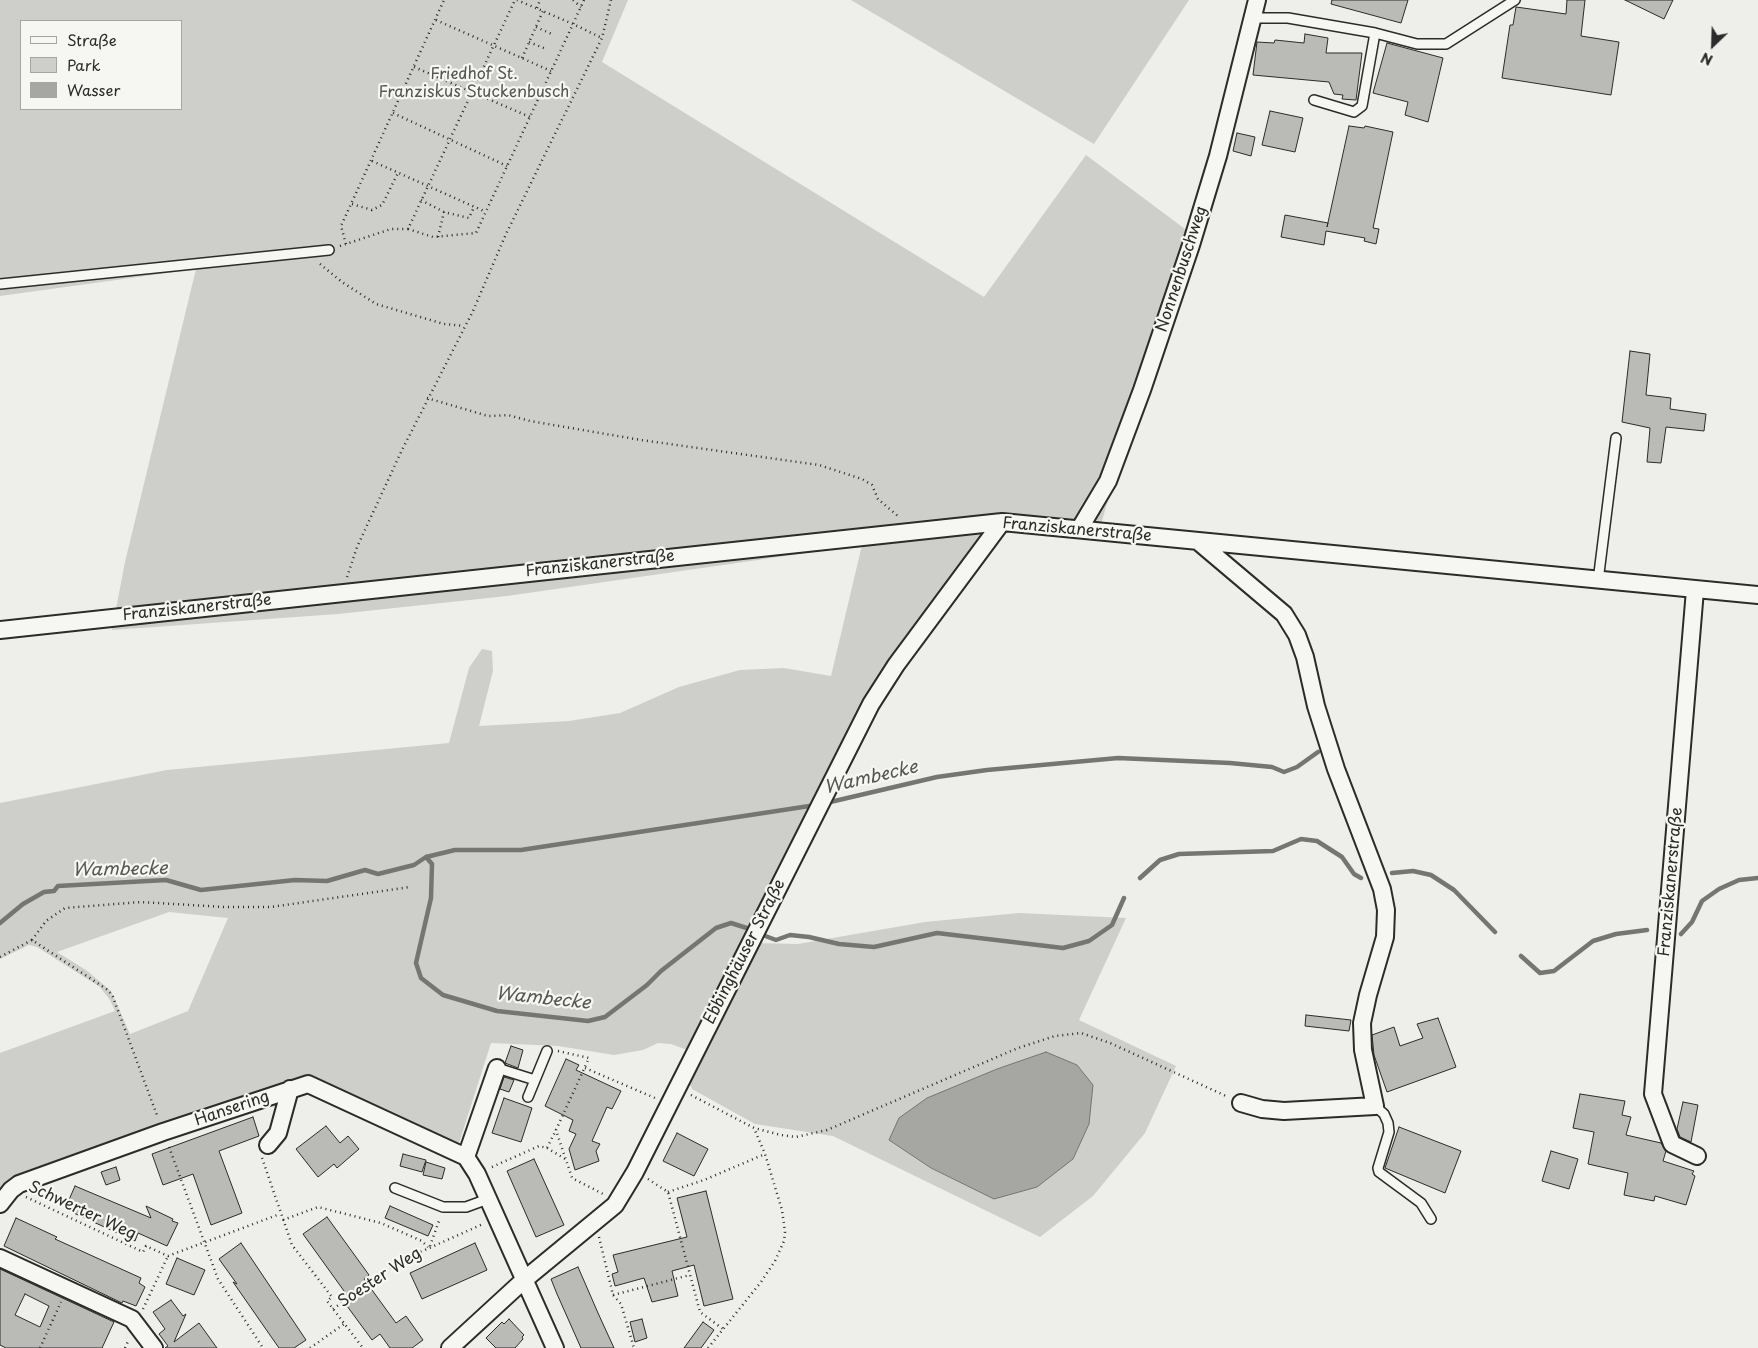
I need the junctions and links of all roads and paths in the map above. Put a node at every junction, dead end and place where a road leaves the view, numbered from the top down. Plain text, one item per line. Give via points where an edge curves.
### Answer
1 (444, 0) edge
2 (516, 0) edge
3 (540, 0) edge
4 (573, 0) edge
5 (584, 0) edge
6 (611, 0) edge
7 (1257, 0) edge
8 (1514, 0) edge
9 (581, 7) junction
10 (536, 8) junction
11 (543, 11) junction
12 (1253, 18) junction
13 (436, 20) junction
14 (572, 24) junction
15 (536, 27) junction
16 (1374, 33) junction
17 (554, 35) dead end
18 (602, 38) junction
19 (529, 42) junction
20 (494, 45) junction
21 (546, 49) dead end
22 (522, 58) junction
23 (414, 67) junction
24 (551, 71) junction
25 (472, 92) junction
26 (1314, 100) dead end
27 (393, 113) junction
28 (530, 118) junction
29 (450, 140) junction
30 (372, 161) junction
31 (507, 166) junction
32 (398, 173) junction
33 (428, 186) junction
34 (421, 200) junction
35 (352, 204) junction
36 (474, 206) junction
37 (444, 212) junction
38 (486, 212) junction
39 (408, 229) junction
40 (438, 237) junction
41 (346, 244) junction
42 (329, 250) joint
43 (307, 252) junction
44 (0, 284) edge
45 (464, 326) junction
46 (427, 398) junction
47 (1616, 438) dead end
48 (1002, 522) junction
49 (1080, 528) junction
50 (915, 532) junction
51 (1200, 542) junction
52 (1598, 581) junction
53 (1695, 590) junction
54 (342, 592) junction
55 (1758, 595) edge
56 (0, 630) edge
57 (410, 887) dead end
58 (32, 940) junction
59 (0, 957) edge
60 (547, 1051) joint
61 (497, 1068) joint
62 (585, 1068) junction
63 (535, 1080) junction
64 (677, 1088) junction
65 (290, 1089) junction
66 (528, 1096) dead end
67 (668, 1103) junction
68 (1242, 1103) joint
69 (1375, 1106) junction
70 (754, 1128) junction
71 (556, 1130) junction
72 (163, 1132) junction
73 (268, 1145) joint
74 (547, 1148) junction
75 (765, 1154) junction
76 (1697, 1156) dead end
77 (466, 1157) junction
78 (567, 1160) junction
79 (635, 1172) junction
80 (477, 1174) junction
81 (396, 1188) dead end
82 (11, 1190) junction
83 (668, 1192) junction
84 (488, 1199) junction
85 (0, 1204) edge
86 (614, 1205) junction
87 (444, 1207) junction
88 (280, 1214) junction
89 (1431, 1219) dead end
90 (283, 1220) junction
91 (496, 1220) junction
92 (595, 1221) junction
93 (202, 1242) junction
94 (429, 1246) junction
95 (168, 1256) junction
96 (0, 1258) edge
97 (690, 1275) junction
98 (524, 1280) junction
99 (67, 1289) junction
100 (613, 1295) junction
101 (333, 1309) junction
102 (136, 1323) junction
103 (344, 1324) junction
104 (723, 1329) junction
105 (40, 1348) edge
106 (154, 1348) edge
107 (263, 1348) edge
108 (310, 1348) edge
109 (363, 1348) edge
110 (450, 1348) edge
111 (555, 1348) edge
112 (634, 1348) edge
113 (708, 1348) edge

1 - 13 path
2 - 10 path
2 - 20 path
3 - 10 path
4 - 9 path
5 - 9 path
6 - 18 path
7 - 12 street, Nonnenbuschweg
8 - 16 lane via 1446,44 1417,44
9 - 14 path
10 - 11 path
11 - 14 path
11 - 15 path
12 - 16 lane via 1288,18
12 - 49 street, Nonnenbuschweg via 1218,156 1142,390 1108,481
13 - 20 path
13 - 23 path
14 - 18 path
14 - 24 path
15 - 17 path
15 - 19 path
16 - 26 lane via 1362,106 1354,112
18 - 45 path
19 - 21 path
19 - 22 path
20 - 22 path
20 - 25 path
22 - 24 path
23 - 25 path
23 - 27 path
24 - 28 path
25 - 28 path
25 - 29 path
27 - 29 path
27 - 30 path
28 - 31 path
29 - 31 path
29 - 33 path
30 - 32 path
30 - 35 path
31 - 38 path
32 - 33 path
32 - 35 path via 382,206 372,210
33 - 34 path
33 - 36 path
34 - 37 path
34 - 39 path
35 - 41 path via 341,226
36 - 37 path via 469,218
36 - 38 path
37 - 40 path
38 - 40 path via 476,233
39 - 40 path
39 - 41 path via 391,229
41 - 42 path
42 - 43 lane
43 - 44 lane
43 - 45 path via 342,282 376,304 444,324
45 - 46 path
46 - 50 path via 488,416 508,415 640,440 819,464 872,485 878,499
46 - 54 path via 357,547
47 - 52 lane
48 - 49 street, Franziskanerstraße
48 - 50 street, Franziskanerstraße
48 - 64 street, Ebbinghäuser Straße via 896,665 872,704
49 - 51 street, Franziskanerstraße
50 - 54 street, Franziskanerstraße
51 - 52 street, Franziskanerstraße
51 - 69 street via 1284,614 1297,635 1336,769 1382,889 1386,910 1385,937 1362,1023 1362,1050
52 - 53 street, Franziskanerstraße
53 - 55 street, Franziskanerstraße
53 - 76 street, Franziskanerstraße via 1653,1094 1672,1144
54 - 56 street, Franziskanerstraße
57 - 58 path via 271,907 140,902 65,908 46,921
58 - 59 path
58 - 72 path via 101,985 113,997
60 - 62 path via 590,1058
60 - 63 lane
61 - 63 lane
61 - 77 street
62 - 67 path
62 - 71 path
63 - 66 lane
64 - 67 street, Ebbinghäuser Straße
64 - 70 path
65 - 72 street, Hansering
65 - 73 street via 278,1133
65 - 77 street, Hansering via 308,1084
67 - 79 street, Ebbinghäuser Straße
68 - 69 street via 1284,1111
68 - 70 path via 1081,1033 1054,1036 1018,1048 827,1130 796,1137
69 - 89 lane via 1388,1123 1379,1172 1421,1203
70 - 75 path
71 - 74 path
71 - 78 path
72 - 82 street, Hansering via 19,1184
72 - 93 path
73 - 88 path, Soester Weg via 260,1154
74 - 78 path
74 - 80 path via 539,1146
75 - 83 path
75 - 104 path via 782,1210 784,1241 761,1282
77 - 80 street
78 - 86 path via 572,1178 604,1193
79 - 83 path
79 - 86 street, Ebbinghäuser Straße
80 - 84 street
81 - 87 lane
82 - 85 street, Hansering
82 - 95 path, Schwerter Weg via 143,1252 146,1246
83 - 97 path
84 - 87 lane via 466,1207
84 - 91 street
86 - 92 street, Ebbinghäuser Straße
87 - 94 path, Soester Weg
88 - 90 path, Soester Weg
88 - 93 path
90 - 94 path, Soester Weg via 318,1207 381,1223
90 - 101 path, Soester Weg via 292,1246 332,1298 327,1301
91 - 94 path, Soester Weg
91 - 98 street
92 - 98 street, Ebbinghäuser Straße
92 - 100 path
93 - 95 path
93 - 107 path via 218,1279
94 - 101 path, Soester Weg via 398,1262
95 - 102 path
96 - 99 street
97 - 100 path
97 - 104 path via 700,1312
98 - 110 street, Ebbinghäuser Straße
98 - 111 street
99 - 102 street
99 - 105 path
100 - 112 path via 621,1304
101 - 103 path, Soester Weg
102 - 106 street
103 - 108 path
103 - 109 path, Soester Weg
104 - 113 path

